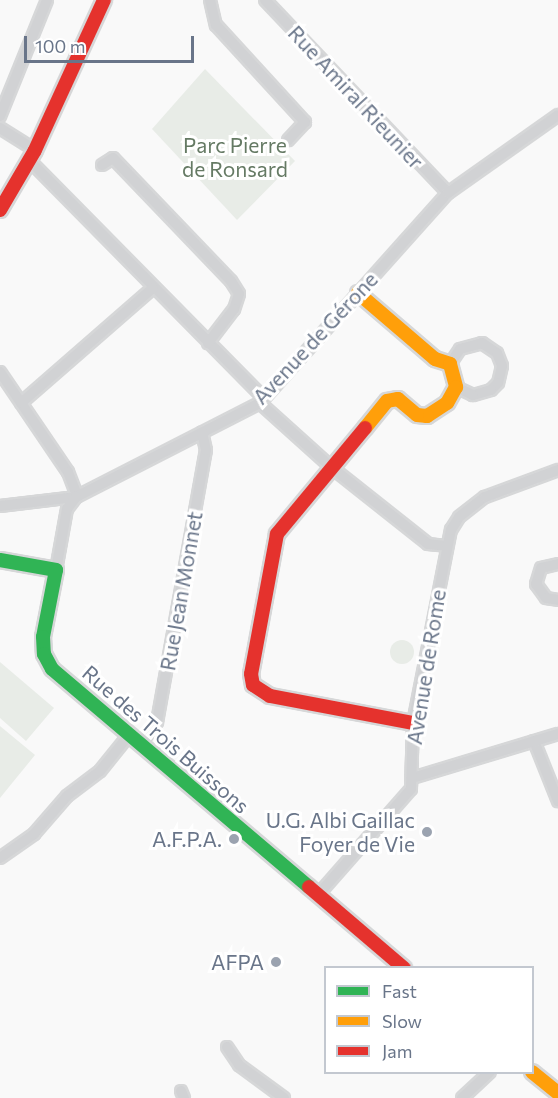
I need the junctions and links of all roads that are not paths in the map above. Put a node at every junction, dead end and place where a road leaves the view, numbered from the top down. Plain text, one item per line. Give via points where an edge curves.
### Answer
1 (46, 0) edge
2 (104, 0) edge
3 (210, 0) edge
4 (264, 0) edge
5 (558, 115) edge
6 (0, 116) edge
7 (0, 128) edge
8 (288, 140) dead end
9 (32, 155) junction
10 (102, 165) dead end
11 (448, 193) junction
12 (0, 210) edge
13 (153, 288) junction
14 (358, 293) junction
15 (208, 343) junction
16 (450, 364) junction
17 (0, 372) edge
18 (456, 387) junction
19 (262, 400) junction
20 (21, 403) junction
21 (202, 432) junction
22 (331, 467) junction
23 (558, 470) edge
24 (76, 496) junction
25 (0, 506) edge
26 (446, 546) junction
27 (0, 560) edge
28 (558, 564) edge
29 (56, 570) junction
30 (558, 600) edge
31 (413, 723) junction
32 (558, 734) edge
33 (135, 740) junction
34 (534, 741) junction
35 (411, 778) junction
36 (555, 787) edge
37 (558, 801) edge
38 (0, 858) edge
39 (317, 896) junction
40 (402, 966) edge
41 (227, 1047) dead end
42 (488, 1074) edge
43 (534, 1074) edge
44 (558, 1093) edge
45 (284, 1098) edge
46 (462, 1098) edge

1 - 6 street
2 - 9 street
3 - 8 street via 216,25 305,122
4 - 11 street, Rue Amiral Rieunier
5 - 11 street, Avenue de Gérone
7 - 9 street
9 - 12 street
9 - 13 street
10 - 15 street via 113,158 231,282 238,294 234,309
11 - 14 street, Avenue de Gérone
13 - 15 street
13 - 20 street
14 - 16 street via 435,359
14 - 19 street, Avenue de Gérone
15 - 19 street
16 - 18 street
16 - 18 street via 460,348 482,343 497,353 502,366 498,383 491,390 473,394
17 - 20 street
18 - 22 street via 442,407 427,416 417,415 398,399 387,401
19 - 21 street, Avenue de Gérone
19 - 22 street
20 - 24 street via 68,472
21 - 24 street, Avenue de Gérone
21 - 33 street, Rue Jean Monnet via 206,450 158,722
22 - 26 street via 428,544
22 - 31 street via 277,534 251,674 260,691
23 - 26 street, Avenue de Rome via 472,505 451,530
24 - 25 street, Avenue de Gérone
24 - 29 street via 67,509
26 - 31 street, Avenue de Rome
27 - 29 street
28 - 30 street via 541,568 536,584 546,598
29 - 33 street, Rue des Trois Buissons via 44,654 52,669
31 - 35 street, Avenue de Rome
32 - 34 street
33 - 38 street, Rue Jean Monnet via 67,796 34,834
33 - 39 street, Rue des Trois Buissons
34 - 35 street
34 - 36 street
35 - 39 street, Avenue de Rome via 411,789
36 - 37 street
39 - 40 street, Rue des Trois Buissons
41 - 45 street via 239,1065
42 - 46 street
43 - 44 street

